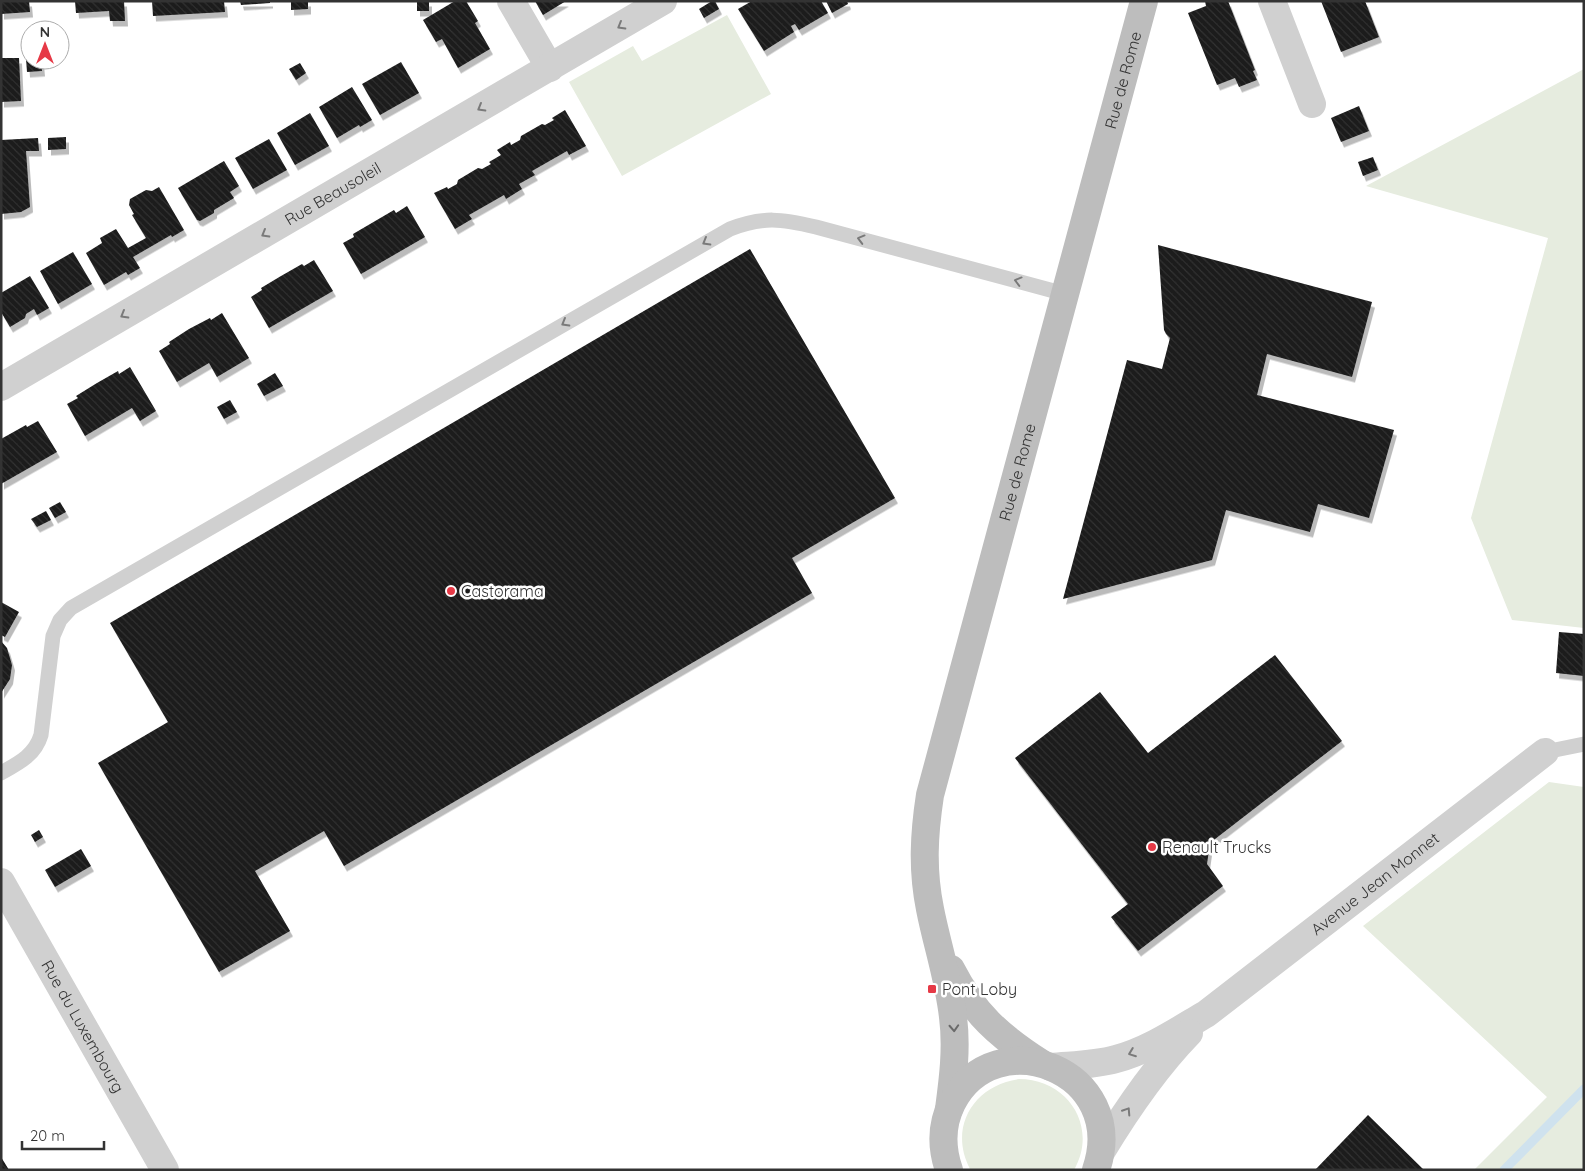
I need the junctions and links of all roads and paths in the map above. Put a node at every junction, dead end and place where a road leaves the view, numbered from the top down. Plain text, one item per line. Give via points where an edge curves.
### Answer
1 (511, 1) edge
2 (663, 1) edge
3 (1144, 1) edge
4 (1272, 1) edge
5 (550, 68) junction
6 (1312, 104) dead end
7 (1065, 294) junction
8 (1, 387) edge
9 (1584, 744) edge
10 (1545, 752) joint
11 (1, 773) edge
12 (1, 882) edge
13 (939, 945) junction
14 (1206, 1014) junction
15 (1046, 1065) junction
16 (949, 1109) junction
17 (941, 1163) edge
18 (1099, 1163) edge
19 (165, 1170) edge

1 - 5 street
2 -> 5 street, Rue Beausoleil
3 - 7 street, Rue de Rome
4 - 6 street
5 -> 8 street, Rue Beausoleil
7 -> 11 lane via 788,221 763,220 730,229 71,608 60,620 53,636 39,742 24,760
7 - 13 street, Rue de Rome via 930,795 924,840 925,868
9 - 10 lane
10 - 14 street, Avenue Jean Monnet
12 - 19 street, Rue du Luxembourg
13 - 15 street, Rue de Rome via 961,987 984,1019 1012,1045
13 -> 16 street, Rue de Rome via 954,1026
14 -> 15 street, Avenue Jean Monnet via 1126,1056 1099,1062
18 -> 14 street, Avenue Jean Monnet via 1132,1103 1152,1075
15 - 16 street via 1026,1061 996,1065 963,1088
15 - 18 street, Rue de Rome via 1077,1083 1090,1098 1101,1127
16 - 17 street, Rue de Rome

